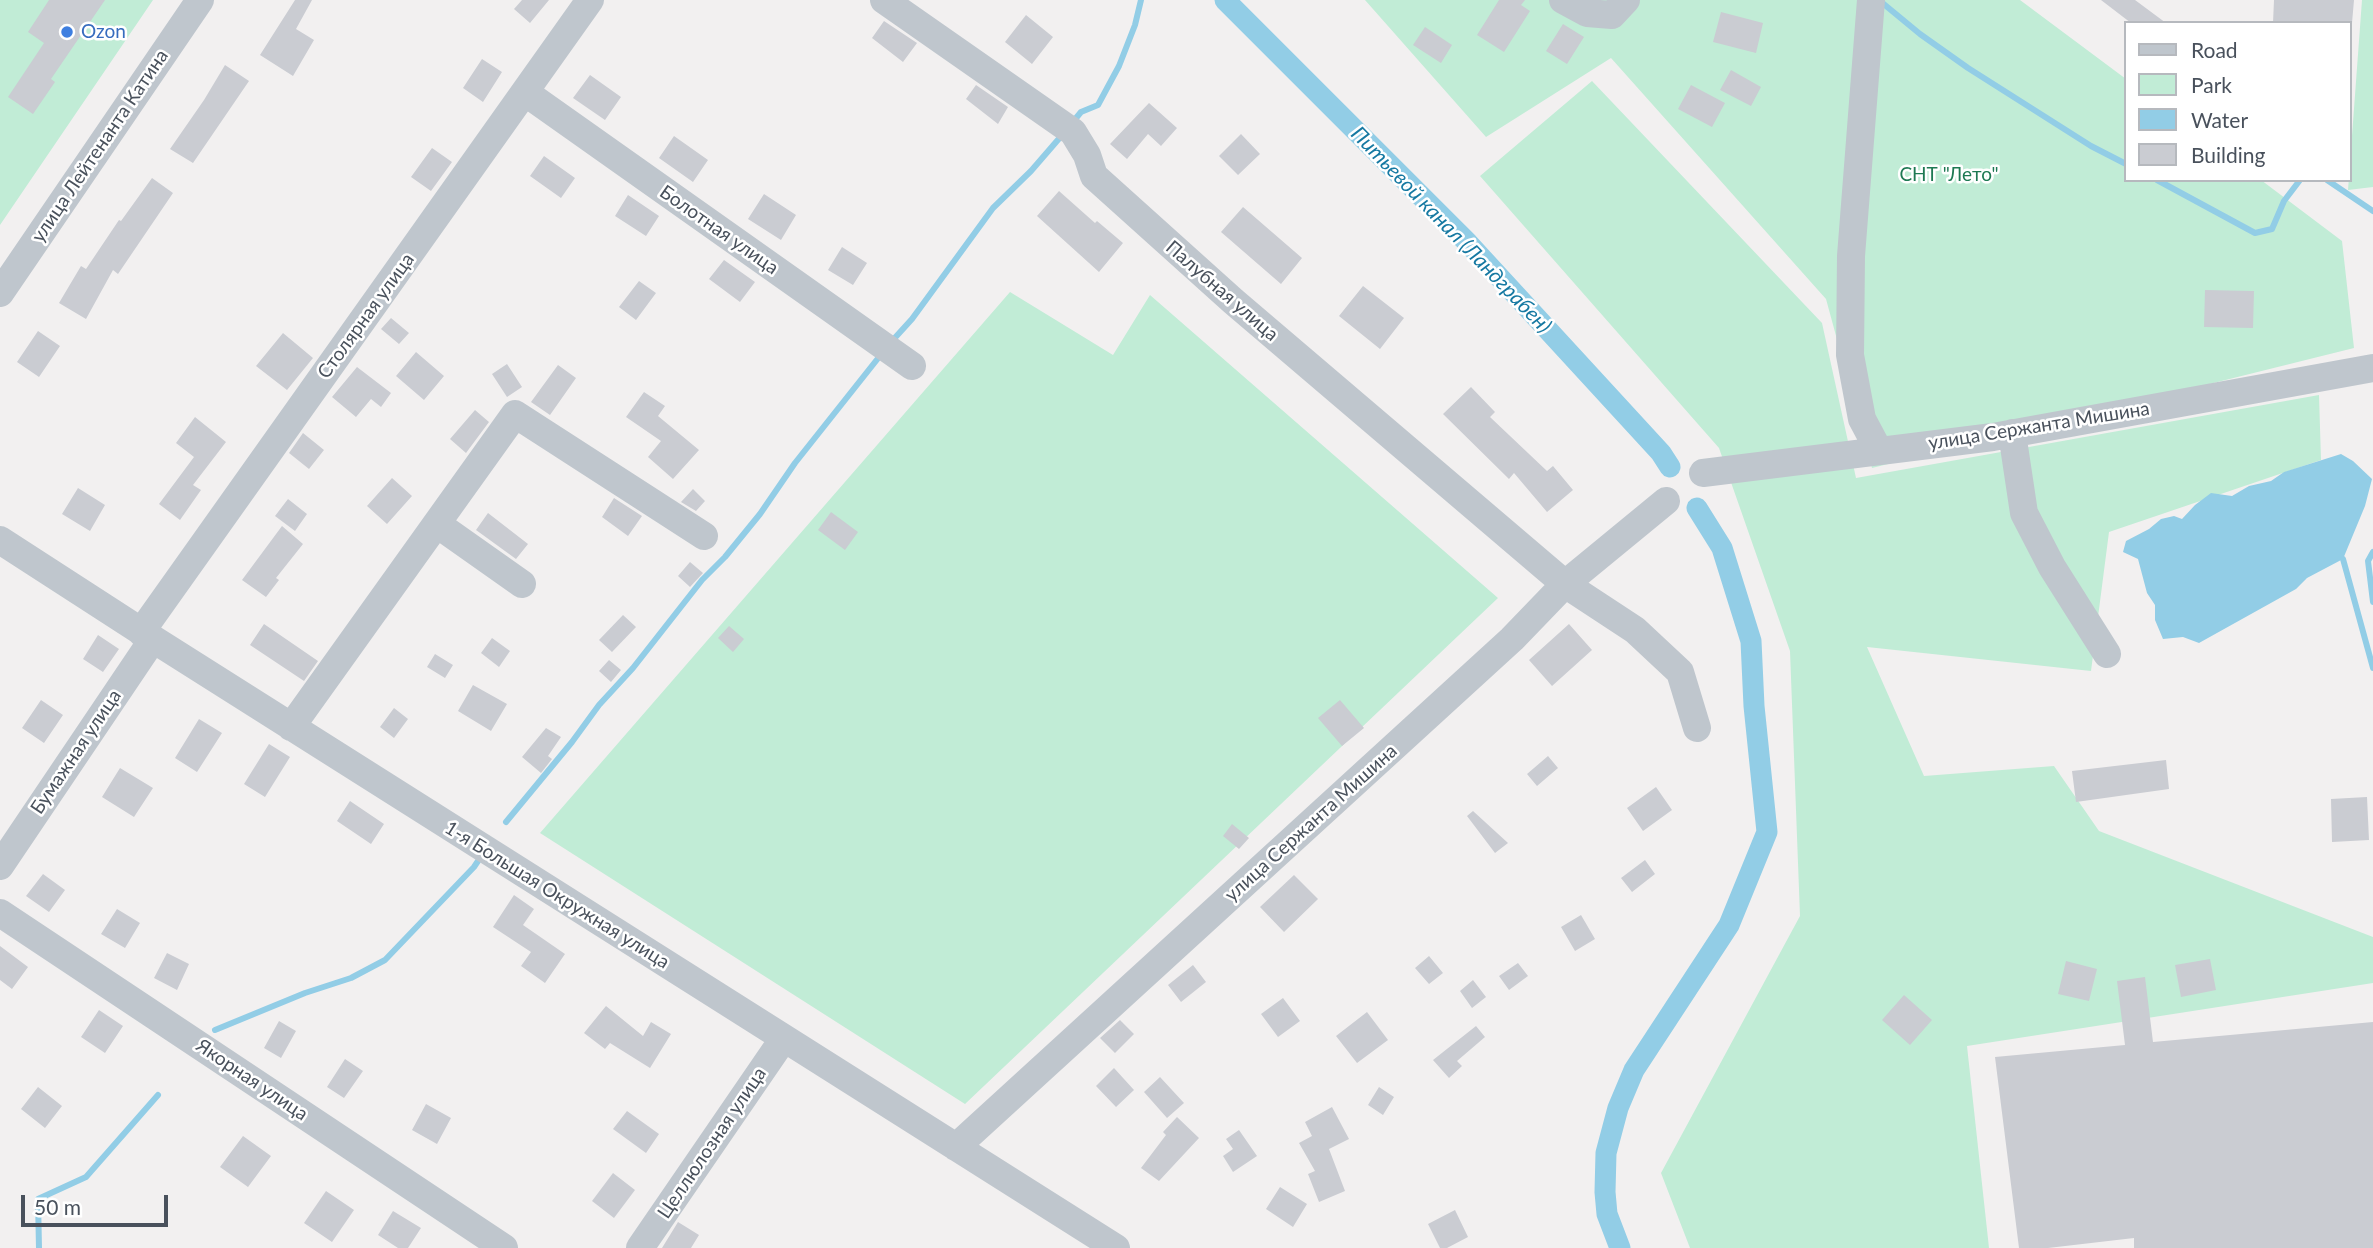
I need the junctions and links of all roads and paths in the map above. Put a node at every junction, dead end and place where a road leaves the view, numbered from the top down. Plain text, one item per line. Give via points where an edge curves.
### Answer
1 (200, 0) edge
2 (590, 0) edge
3 (884, 0) edge
4 (1563, 0) edge
5 (1871, 0) edge
6 (1619, 8) edge
7 (526, 93) junction
8 (0, 293) edge
9 (912, 366) dead end
10 (2373, 368) edge
11 (2012, 433) junction
12 (1879, 451) junction
13 (1703, 473) dead end
14 (1665, 501) dead end
15 (437, 524) junction
16 (704, 536) dead end
17 (0, 540) edge
18 (522, 584) dead end
19 (1565, 584) junction
20 (147, 635) junction
21 (2107, 654) dead end
22 (291, 727) junction
23 (1697, 728) dead end
24 (0, 866) edge
25 (0, 913) edge
26 (784, 1038) junction
27 (956, 1147) junction
28 (504, 1248) edge
29 (640, 1248) edge
30 (1116, 1248) edge

1 - 8 street, улица Лейтенанта Катина
2 - 7 street, Столярная улица
3 - 19 street, Палубная улица via 1073,132 1094,176 1116,197
4 - 6 street via 1587,13
5 - 12 street via 1851,256 1850,355 1862,419
7 - 9 street, Болотная улица
7 - 20 street, Столярная улица
10 - 11 street, улица Сержанта Мишина
11 - 12 street, улица Сержанта Мишина
11 - 21 street via 2024,513
12 - 13 street, улица Сержанта Мишина
14 - 19 street, улица Сержанта Мишина
15 - 16 street via 515,414
15 - 18 street
15 - 22 street
17 - 20 street, 1-я Большая Окружная улица
19 - 23 street, Палубная улица via 1635,630 1680,672
19 - 27 street, улица Сержанта Мишина via 1512,639
20 - 22 street, 1-я Большая Окружная улица
20 - 24 street, Бумажная улица
22 - 26 street, 1-я Большая Окружная улица
25 - 28 street, Якорная улица
26 - 27 street, 1-я Большая Окружная улица
26 - 29 street, Целлюлозная улица
27 - 30 street, 1-я Большая Окружная улица

